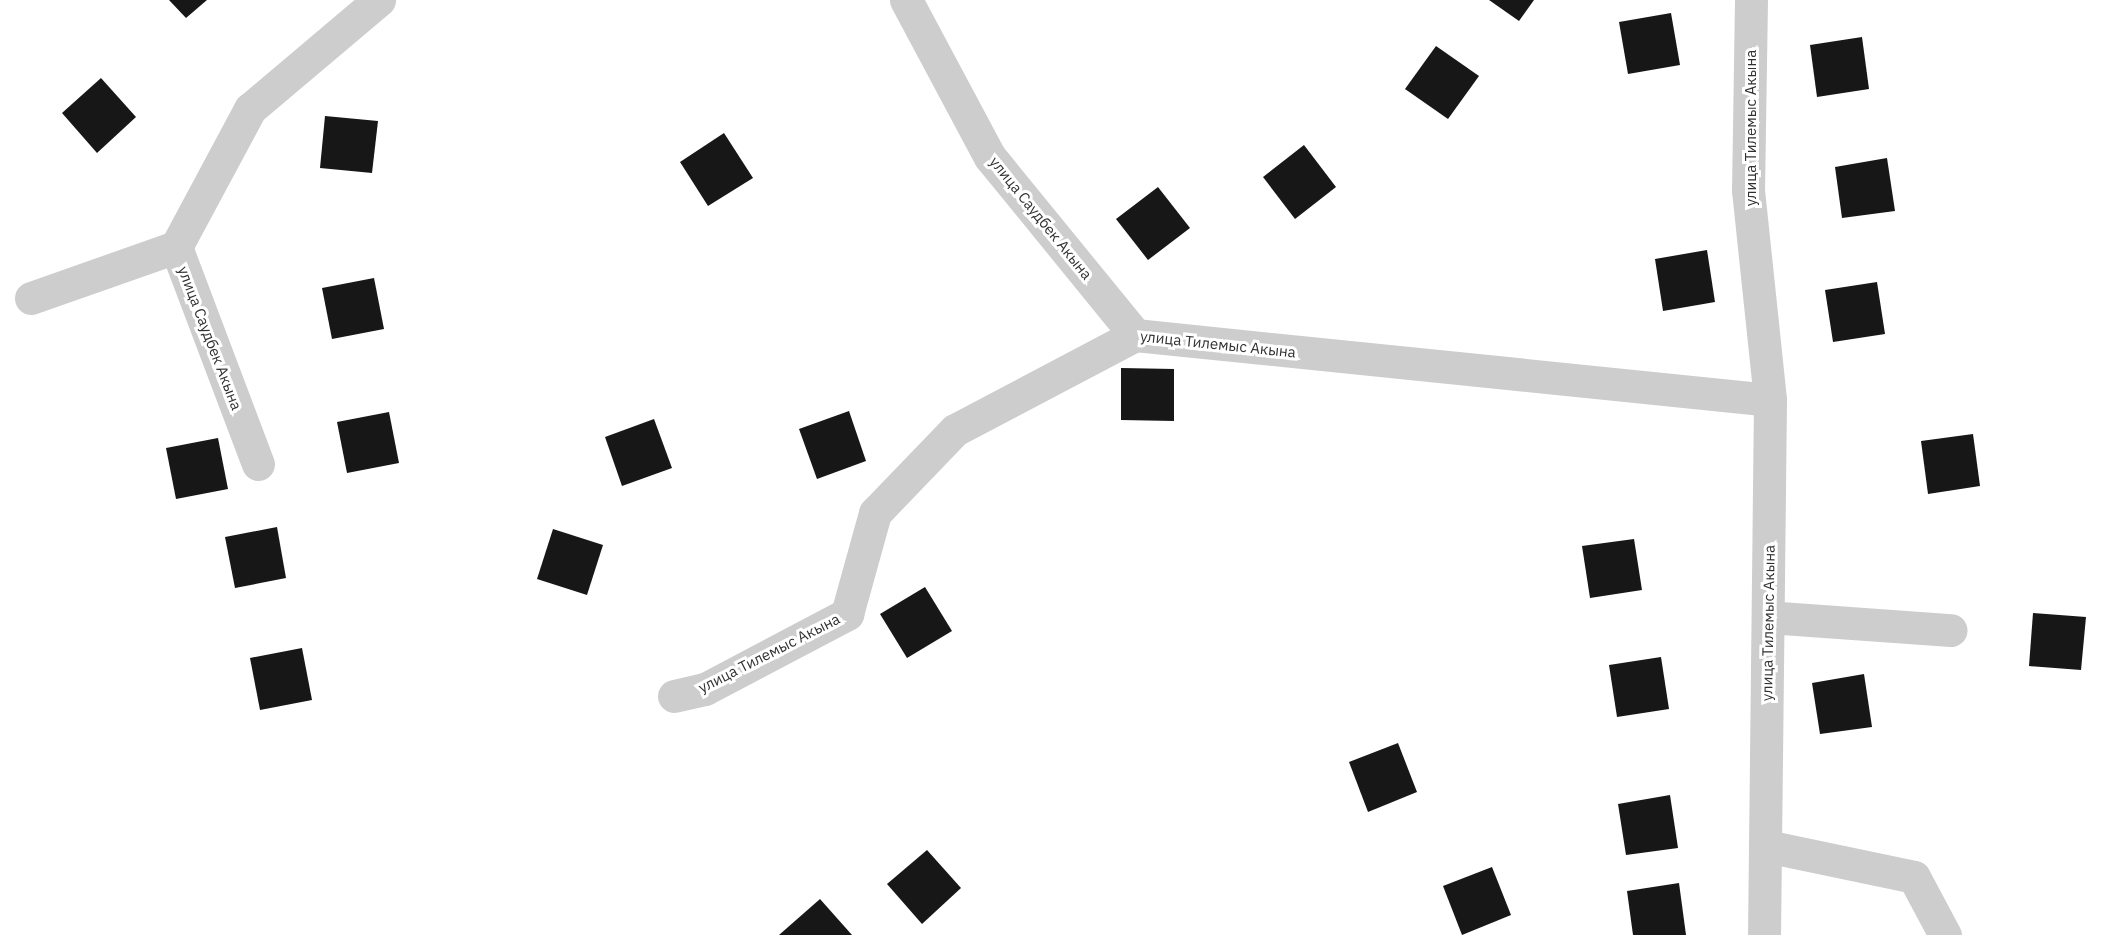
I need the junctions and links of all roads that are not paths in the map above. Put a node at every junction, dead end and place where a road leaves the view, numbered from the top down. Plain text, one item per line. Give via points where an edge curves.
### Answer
1 (379, 0) edge
2 (906, 0) edge
3 (1751, 0) edge
4 (176, 247) junction
5 (31, 298) dead end
6 (1136, 335) junction
7 (1770, 400) junction
8 (258, 464) dead end
9 (1768, 617) junction
10 (1951, 630) dead end
11 (674, 696) dead end
12 (1766, 846) junction
13 (1764, 935) edge
14 (1945, 935) edge

1 - 4 street, улица Саудбек Акына via 250,109
2 - 6 street, улица Саудбек Акына via 990,157
3 - 7 street, улица Тилемыс Акына via 1748,190
4 - 5 street
4 - 8 street, улица Саудбек Акына
6 - 7 street, улица Тилемыс Акына
6 - 11 street, улица Тилемыс Акына via 955,430 875,513 847,614 705,689
7 - 9 street, улица Тилемыс Акына
9 - 10 street
9 - 12 street, улица Тилемыс Акына
12 - 13 street, улица Тилемыс Акына
12 - 14 street via 1914,877

